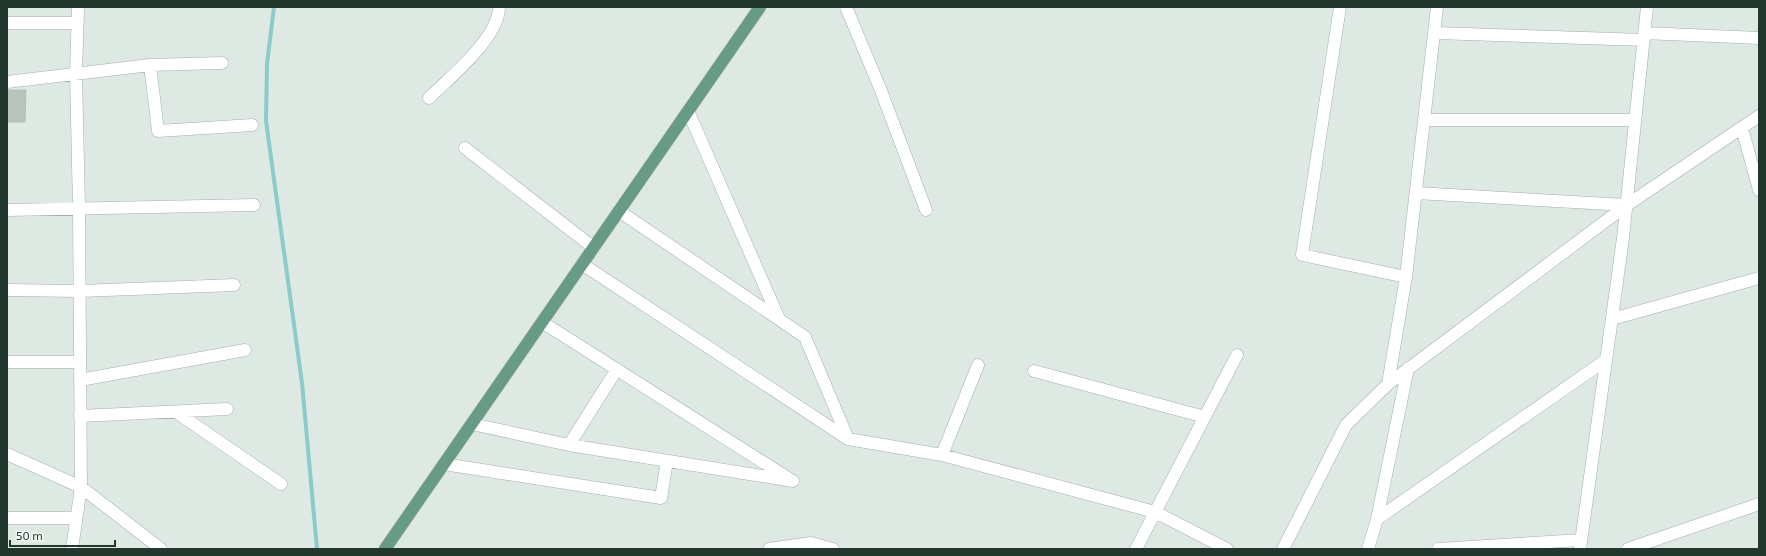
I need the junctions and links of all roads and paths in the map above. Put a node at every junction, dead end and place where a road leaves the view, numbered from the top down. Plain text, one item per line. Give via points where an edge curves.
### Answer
1 (78, 7) edge
2 (499, 7) edge
3 (760, 7) edge
4 (846, 7) edge
5 (1340, 7) edge
6 (1438, 7) edge
7 (1647, 7) edge
8 (7, 23) edge
9 (78, 23) junction
10 (1434, 33) junction
11 (1644, 36) junction
12 (1759, 38) edge
13 (222, 63) dead end
14 (150, 65) junction
15 (76, 73) junction
16 (7, 82) edge
17 (429, 98) dead end
18 (688, 111) junction
19 (1759, 116) edge
20 (1424, 120) junction
21 (1635, 120) junction
22 (252, 124) dead end
23 (1742, 128) junction
24 (465, 148) dead end
25 (1759, 190) edge
26 (1416, 193) junction
27 (254, 205) dead end
28 (1627, 205) junction
29 (79, 208) junction
30 (7, 210) edge
31 (926, 210) dead end
32 (619, 211) junction
33 (594, 248) junction
34 (582, 264) junction
35 (1406, 277) junction
36 (1759, 278) edge
37 (234, 285) dead end
38 (7, 290) edge
39 (80, 291) junction
40 (779, 319) junction
41 (1612, 319) junction
42 (542, 322) junction
43 (245, 350) dead end
44 (1237, 356) dead end
45 (1606, 360) junction
46 (7, 362) edge
47 (80, 362) junction
48 (978, 365) dead end
49 (1408, 368) junction
50 (617, 369) junction
51 (1034, 371) dead end
52 (80, 380) junction
53 (1388, 384) junction
54 (227, 409) dead end
55 (176, 412) junction
56 (80, 416) junction
57 (1205, 417) junction
58 (472, 424) junction
59 (848, 439) junction
60 (569, 445) junction
61 (7, 454) edge
62 (942, 455) junction
63 (667, 460) junction
64 (444, 464) junction
65 (281, 484) dead end
66 (81, 487) junction
67 (1759, 504) edge
68 (1155, 512) junction
69 (7, 518) edge
70 (76, 518) junction
71 (1377, 519) junction
72 (1581, 545) edge
73 (72, 549) edge
74 (161, 549) edge
75 (385, 549) edge
76 (769, 549) edge
77 (833, 549) edge
78 (1136, 549) edge
79 (1228, 549) edge
80 (1282, 549) edge
81 (1368, 549) edge
82 (1438, 549) edge
83 (1628, 549) edge

1 - 9 street
2 - 17 street via 496,24 488,39
3 - 18 main road
4 - 31 street
5 - 35 street via 1302,255
6 - 10 street
7 - 11 street
8 - 9 street
9 - 15 street
10 - 11 street
10 - 20 street
11 - 12 street
11 - 21 street
13 - 14 street
14 - 15 street
14 - 22 street via 158,131
15 - 16 street
15 - 29 street
18 - 32 main road
18 - 40 street
19 - 23 street
20 - 21 street
20 - 26 street
21 - 28 street
23 - 25 street
23 - 28 street
24 - 33 street
26 - 28 street
26 - 35 street
27 - 29 street
28 - 41 street
28 - 49 street
29 - 30 street
29 - 39 street
32 - 33 main road
32 - 40 street
33 - 34 main road
34 - 42 main road
34 - 59 street
35 - 53 street
36 - 41 street
37 - 39 street
38 - 39 street
39 - 47 street
40 - 59 street via 805,337
41 - 45 street
42 - 50 street
42 - 58 main road
43 - 52 street
44 - 57 street
45 - 71 street
45 - 72 street
46 - 47 street
47 - 52 street
48 - 62 street
49 - 53 street
49 - 71 street
50 - 60 street
50 - 63 street via 793,481
51 - 57 street
52 - 56 street
53 - 80 street via 1346,426
54 - 55 street
55 - 56 street
55 - 65 street
56 - 66 street
57 - 68 street
58 - 60 street
58 - 64 main road
59 - 62 street
60 - 63 street
61 - 66 street
62 - 68 street
63 - 64 street via 662,498
64 - 75 main road
66 - 70 street
66 - 74 street
67 - 83 street
68 - 78 street
68 - 79 street
69 - 70 street
70 - 73 street
71 - 81 street
72 - 82 street
76 - 77 street via 811,543

